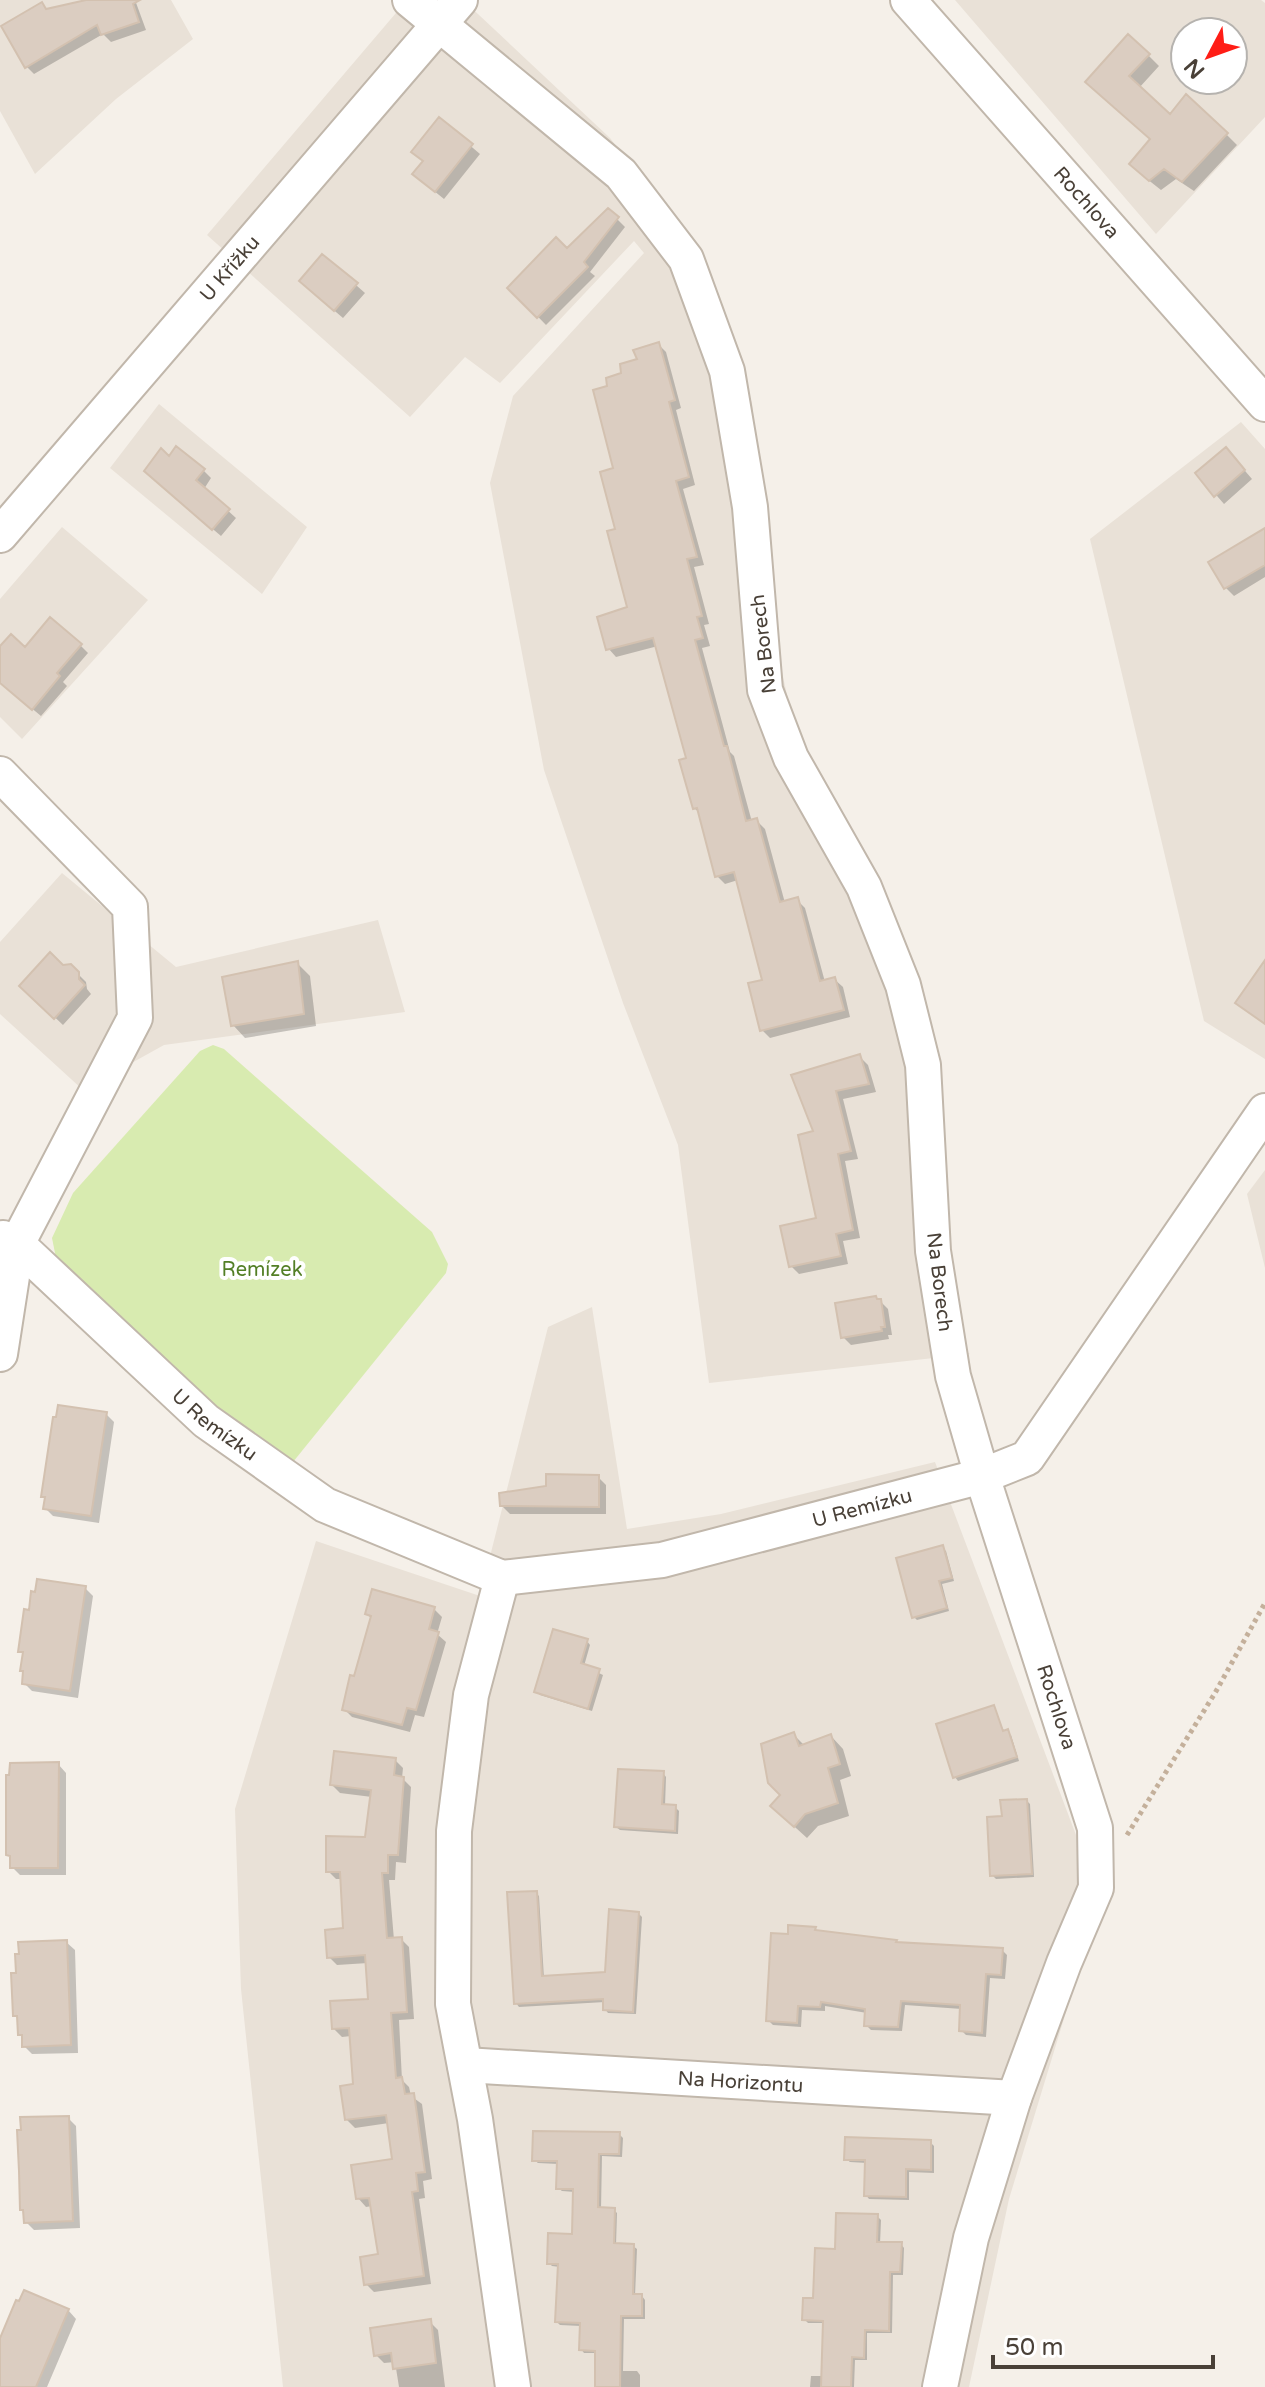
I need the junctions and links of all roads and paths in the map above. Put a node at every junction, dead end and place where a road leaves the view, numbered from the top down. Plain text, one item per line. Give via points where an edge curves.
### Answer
1 (410, 0) edge
2 (908, 0) edge
3 (450, 12) edge
4 (1265, 404) edge
5 (0, 535) edge
6 (0, 774) edge
7 (1265, 1111) edge
8 (9, 1240) edge
9 (0, 1354) edge
10 (982, 1476) junction
11 (502, 1578) junction
12 (1265, 1603) edge
13 (1096, 1888) junction
14 (465, 2065) junction
15 (1014, 2098) junction
16 (513, 2387) edge
17 (940, 2387) edge

1 - 3 street, Na Borech
2 - 4 street, Rochlova
3 - 5 street, U Křížku
3 - 10 street, Na Borech via 621,174 686,259 727,371 750,507 765,690 791,758 864,887 903,985 923,1065 933,1251 953,1376
6 - 8 street via 130,907 135,1018
7 - 10 street via 1027,1458
8 - 9 street
8 - 11 street, U Remízku via 206,1421 325,1505
10 - 11 street, U Remízku via 662,1560
10 - 13 street, Rochlova via 1095,1828
11 - 14 street via 471,1695 454,1831 453,2004
12 - 13 path
13 - 15 street, Rochlova
14 - 15 street, Na Horizontu
14 - 16 street
15 - 17 street, Rochlova via 971,2238

